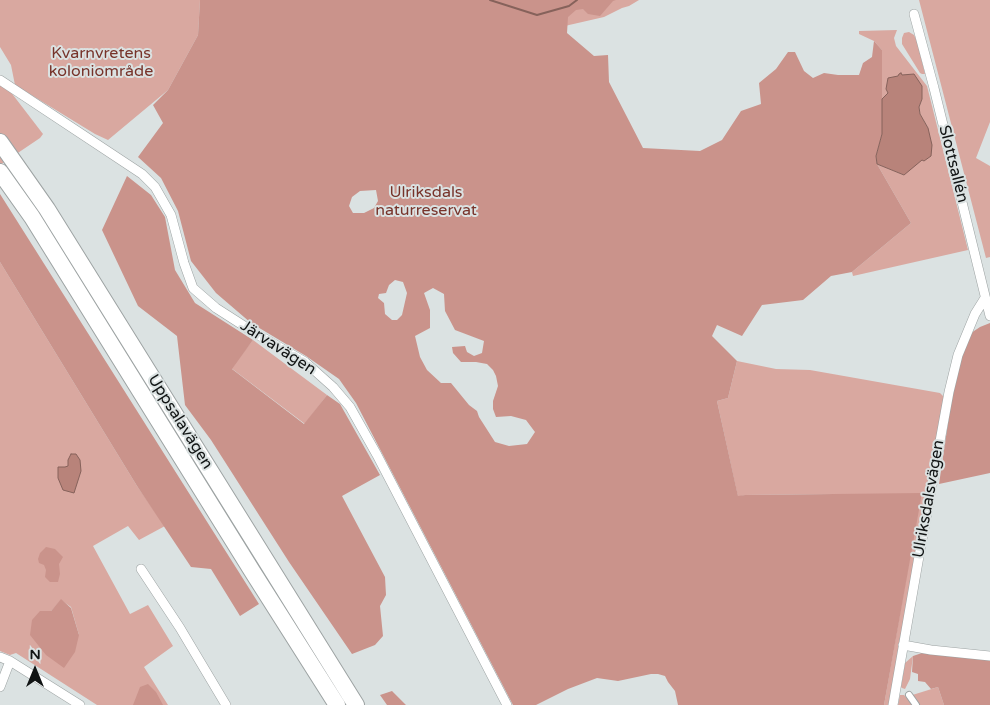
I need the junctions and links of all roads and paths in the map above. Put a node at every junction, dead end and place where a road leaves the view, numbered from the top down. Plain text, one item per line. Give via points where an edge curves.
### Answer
1 (914, 14) dead end
2 (0, 80) edge
3 (0, 142) edge
4 (0, 172) edge
5 (985, 298) junction
6 (990, 316) edge
7 (141, 569) dead end
8 (903, 645) junction
9 (990, 656) edge
10 (0, 657) edge
11 (10, 661) junction
12 (0, 687) edge
13 (909, 696) dead end
14 (74, 703) edge
15 (226, 705) edge
16 (338, 705) edge
17 (356, 705) edge
18 (508, 705) edge
19 (893, 705) edge
20 (916, 705) edge

1 - 5 street, Slottsallén
2 - 18 street, Järvavägen via 142,174 155,187 171,215 193,288 216,308 305,362 350,407
3 - 17 highway, Uppsalavägen via 47,209
4 - 16 highway, Uppsalavägen via 32,217
5 - 6 street, Slottsallén
5 - 8 street, Ulriksdalsvägen via 958,355 949,392
7 - 15 street
8 - 9 street
8 - 19 street, Ulriksdalsvägen
10 - 11 street
11 - 12 street
11 - 14 street
13 - 20 street

